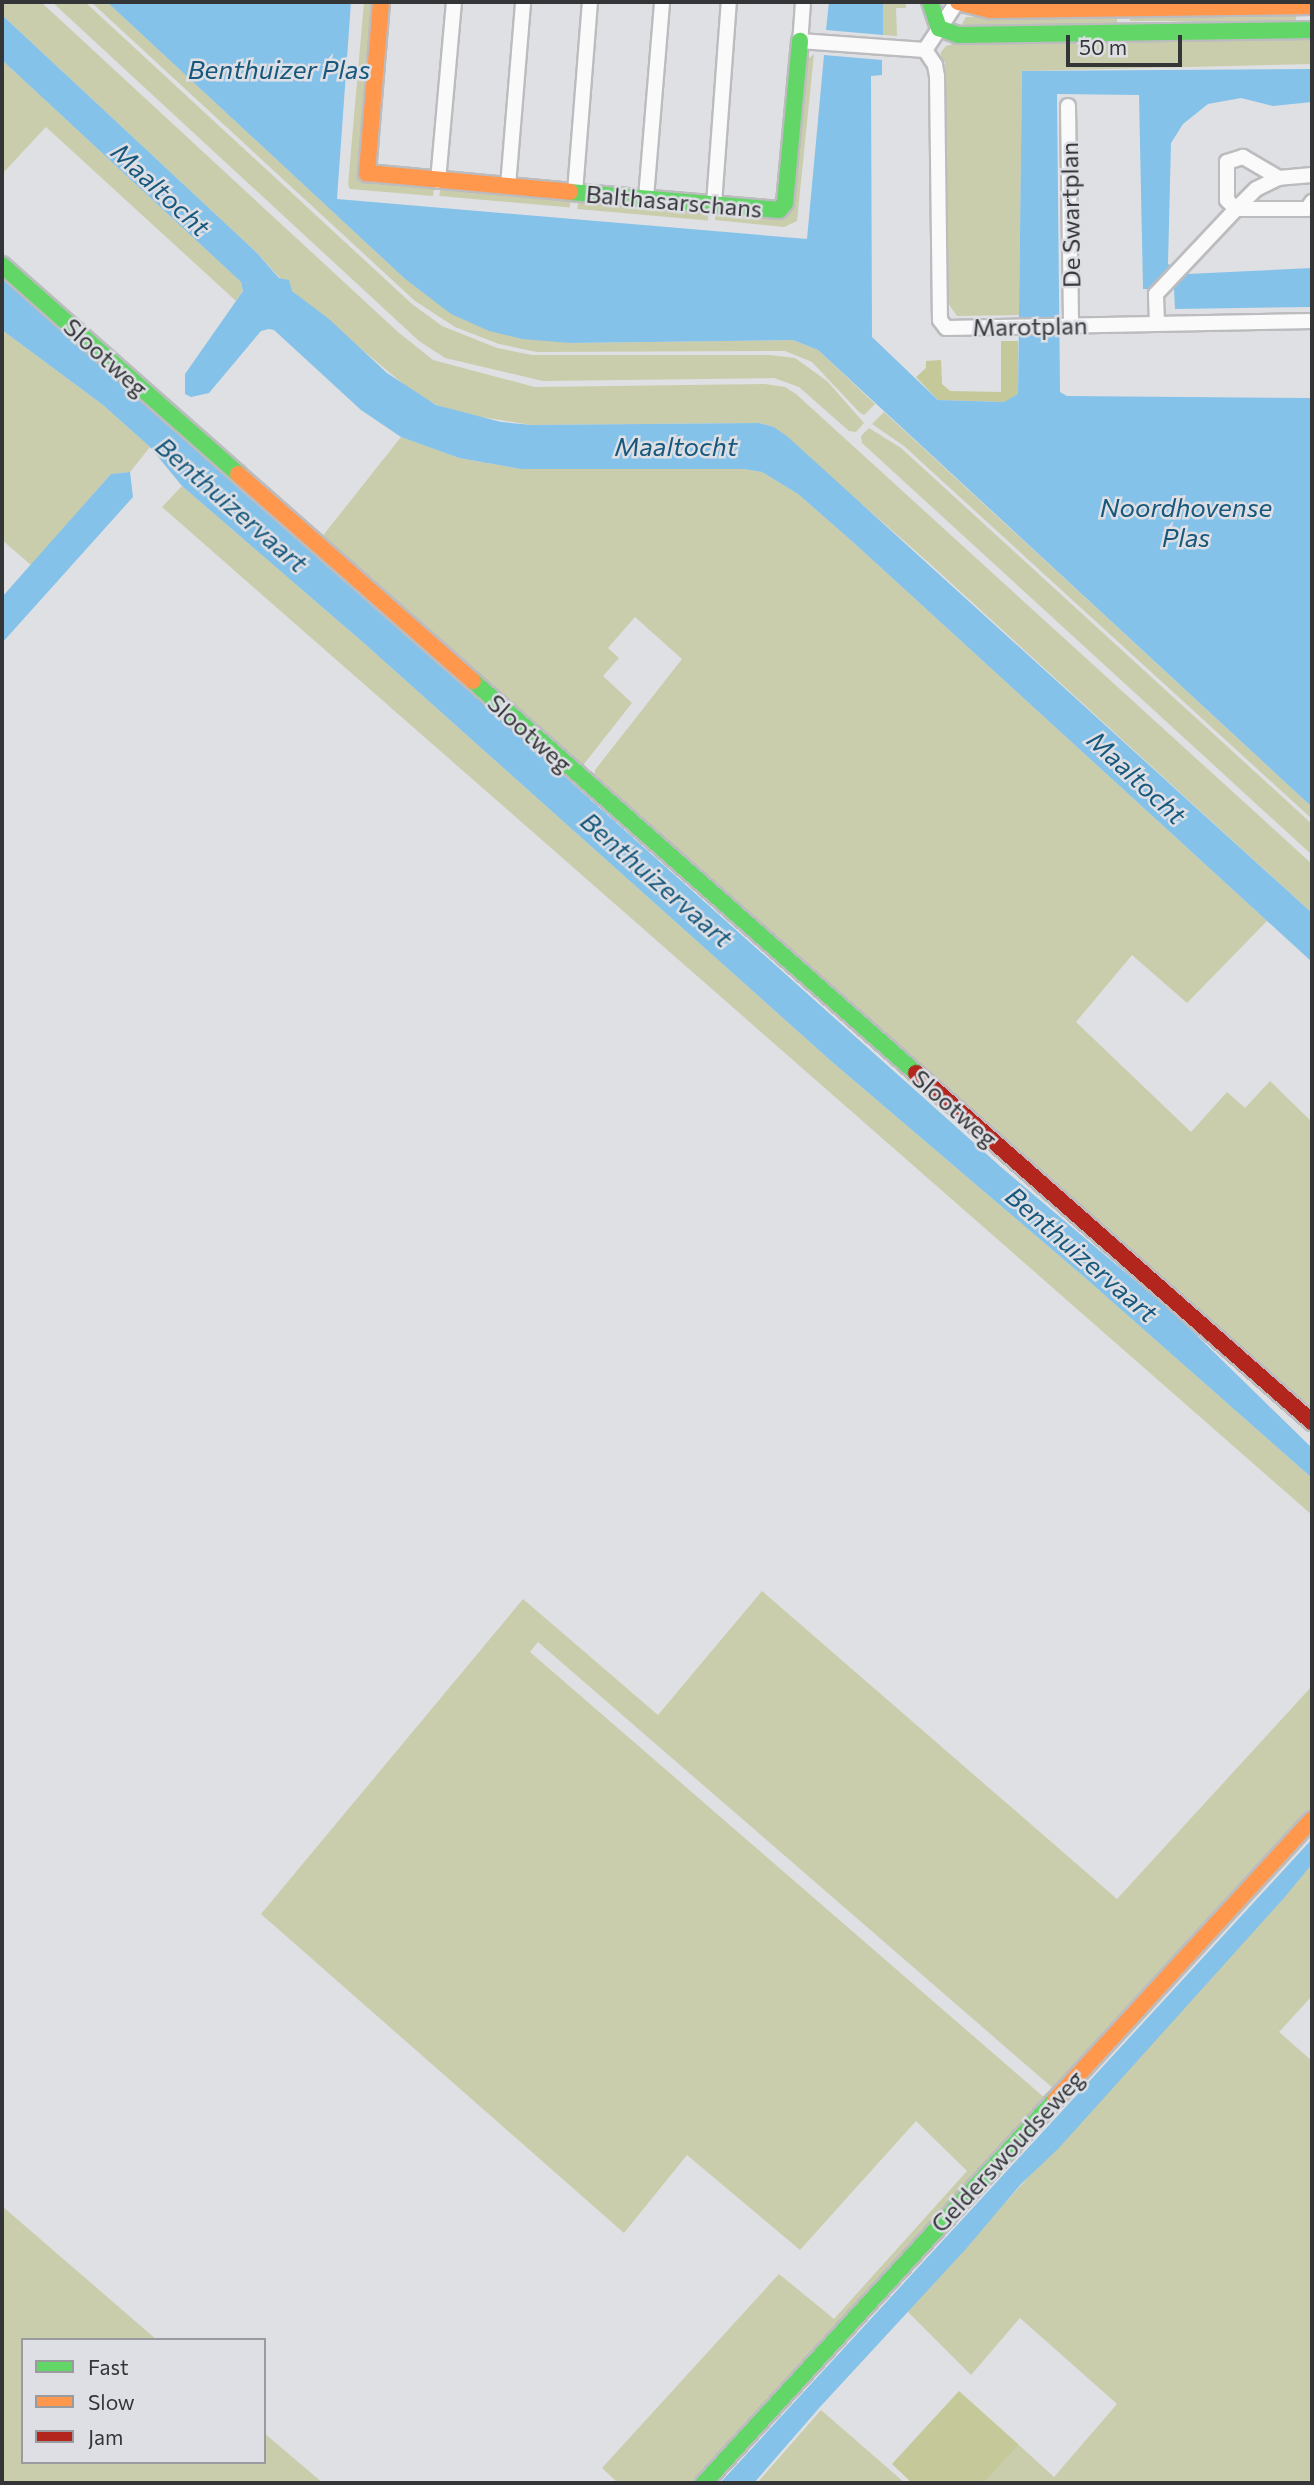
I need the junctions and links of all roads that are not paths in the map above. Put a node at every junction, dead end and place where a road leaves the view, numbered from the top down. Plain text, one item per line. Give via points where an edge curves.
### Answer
1 (381, 2) edge
2 (454, 2) edge
3 (523, 2) edge
4 (590, 2) edge
5 (662, 2) edge
6 (729, 2) edge
7 (803, 2) edge
8 (930, 2) edge
9 (958, 2) edge
10 (1305, 4) edge
11 (1122, 5) edge
12 (939, 28) junction
13 (1308, 30) edge
14 (1122, 34) junction
15 (800, 41) junction
16 (925, 50) junction
17 (1068, 106) dead end
18 (1312, 175) edge
19 (1279, 178) junction
20 (438, 181) junction
21 (508, 186) junction
22 (575, 192) junction
23 (646, 198) junction
24 (1312, 202) edge
25 (714, 204) junction
26 (1236, 209) junction
27 (2, 265) edge
28 (1312, 321) edge
29 (1157, 324) junction
30 (1068, 325) junction
31 (1312, 1422) edge
32 (1312, 1820) edge
33 (704, 2483) edge

1 - 20 street, Balthasarschans via 367,173
2 - 20 street
3 - 21 street
4 - 22 street
5 - 23 street
6 - 25 street
7 - 15 street
8 - 12 street
9 - 11 street via 991,10
9 - 12 street
10 - 11 street
10 - 13 street
11 - 14 street
12 - 14 street via 958,35
12 - 16 street
13 - 14 street
15 - 16 street
15 - 25 street, Balthasarschans via 785,203 779,210
16 - 30 street, Marotplan via 937,76 940,320 946,328
17 - 30 street, De Swartplan
18 - 19 street
19 - 26 street via 1256,189
19 - 26 street via 1243,157 1227,162 1227,200
20 - 21 street, Balthasarschans
21 - 22 street, Balthasarschans
22 - 23 street, Balthasarschans
23 - 25 street, Balthasarschans
24 - 26 street via 1307,209
26 - 29 street via 1156,294
27 - 31 street, Slootweg
28 - 29 street, Marotplan
29 - 30 street, Marotplan
32 - 33 street, Gelderswoudseweg

